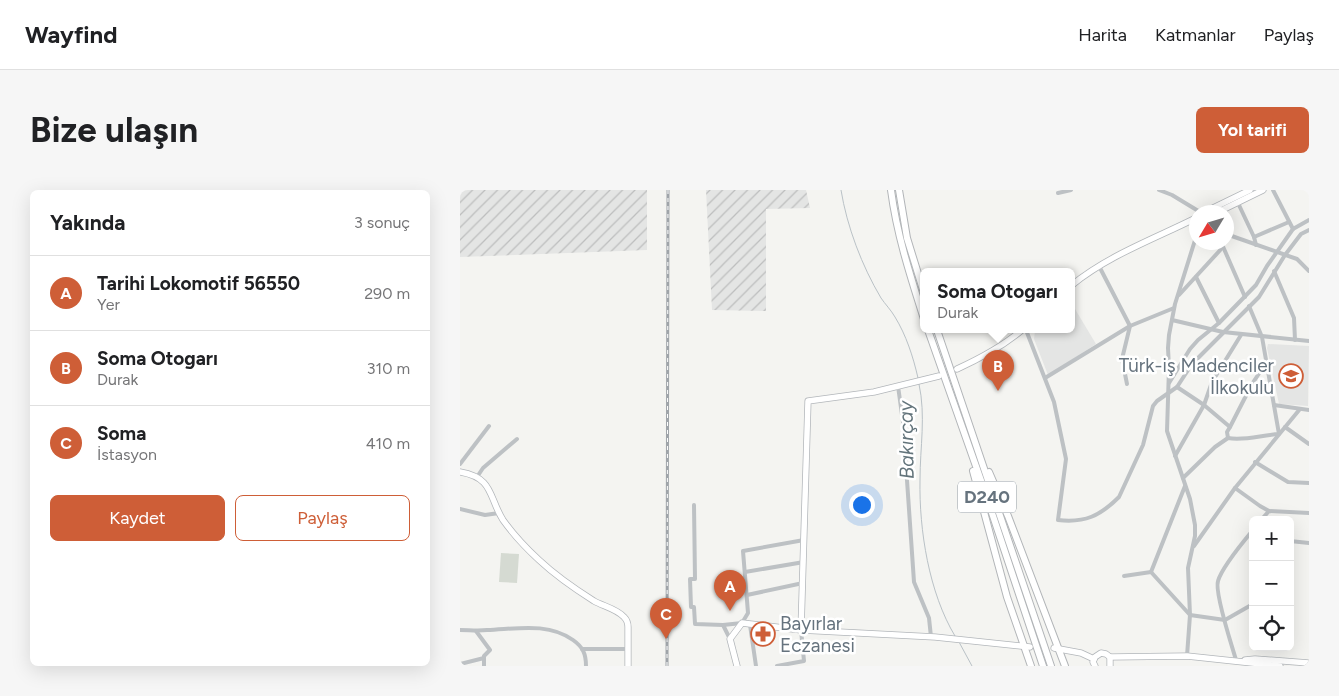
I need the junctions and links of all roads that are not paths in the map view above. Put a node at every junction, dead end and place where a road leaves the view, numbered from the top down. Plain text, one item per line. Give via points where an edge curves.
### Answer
1 (891, 190) edge
2 (899, 190) edge
3 (1071, 190) edge
4 (1159, 190) edge
5 (1250, 190) edge
6 (1263, 190) edge
7 (1273, 190) edge
8 (1058, 193) dead end
9 (1238, 203) junction
10 (1189, 205) edge
11 (1219, 205) edge
12 (1234, 205) edge
13 (1309, 220) edge
14 (1189, 221) edge
15 (1289, 222) junction
16 (1293, 230) junction
17 (1309, 230) edge
18 (1234, 237) edge
19 (1254, 237) junction
20 (1256, 245) junction
21 (1192, 250) edge
22 (1218, 250) edge
23 (1224, 250) edge
24 (1277, 252) junction
25 (1285, 255) junction
26 (1099, 266) junction
27 (1309, 271) edge
28 (1274, 272) junction
29 (1196, 277) junction
30 (920, 280) edge
31 (1075, 283) edge
32 (1178, 296) junction
33 (1245, 297) junction
34 (920, 305) edge
35 (1249, 306) junction
36 (1174, 308) junction
37 (1172, 320) junction
38 (1219, 324) junction
39 (1130, 326) junction
40 (1211, 330) junction
41 (1223, 332) junction
42 (929, 333) edge
43 (938, 333) edge
44 (1018, 333) edge
45 (1027, 333) edge
46 (1242, 334) junction
47 (1262, 337) junction
48 (1295, 340) junction
49 (1309, 341) edge
50 (1266, 362) junction
51 (957, 368) dead end
52 (936, 376) dead end
53 (1045, 378) junction
54 (1127, 384) dead end
55 (1168, 384) junction
56 (901, 385) junction
57 (1177, 387) junction
58 (1168, 394) junction
59 (1274, 404) junction
60 (1204, 405) junction
61 (1300, 409) junction
62 (1309, 410) edge
63 (489, 426) dead end
64 (970, 427) junction
65 (1230, 427) junction
66 (1285, 427) junction
67 (963, 431) junction
68 (1278, 434) junction
69 (1228, 438) junction
70 (517, 439) dead end
71 (1309, 444) edge
72 (1174, 456) junction
73 (1255, 462) junction
74 (460, 464) edge
75 (460, 472) edge
76 (477, 477) junction
77 (1182, 478) junction
78 (1309, 483) edge
79 (1185, 486) junction
80 (1235, 488) junction
81 (694, 505) dead end
82 (460, 509) edge
83 (1269, 510) junction
84 (500, 512) junction
85 (1309, 513) edge
86 (1264, 516) edge
87 (1249, 535) edge
88 (804, 540) junction
89 (1294, 541) edge
90 (1309, 543) edge
91 (1193, 548) junction
92 (804, 562) junction
93 (745, 572) junction
94 (1151, 572) junction
95 (1124, 576) dead end
96 (804, 583) junction
97 (747, 595) junction
98 (1250, 606) edge
99 (1190, 615) junction
100 (1225, 620) junction
101 (742, 623) junction
102 (724, 625) junction
103 (750, 625) junction
104 (460, 630) edge
105 (801, 630) junction
106 (476, 631) junction
107 (933, 637) junction
108 (730, 639) junction
109 (1027, 647) junction
110 (1056, 648) junction
111 (582, 649) junction
112 (627, 649) junction
113 (1187, 656) junction
114 (1110, 657) junction
115 (484, 658) junction
116 (1236, 660) junction
117 (1094, 663) edge
118 (1309, 663) edge
119 (460, 664) edge
120 (787, 665) edge
121 (484, 666) edge
122 (586, 666) edge
123 (628, 666) edge
124 (737, 666) edge
125 (756, 666) edge
126 (777, 666) edge
127 (1031, 666) edge
128 (1043, 666) edge
129 (1051, 666) edge
130 (1065, 666) edge
131 (1110, 666) edge
132 (1280, 666) edge

1 - 34 highway via 900,240
2 - 30 highway via 907,238
3 - 8 street
4 - 10 street
5 - 11 main road
6 - 9 main road
7 - 15 street
9 - 12 main road
9 - 19 street
13 - 16 street
14 - 26 main road
15 - 16 street
15 - 19 street
16 - 24 street
17 - 25 street via 1301,234
18 - 20 street
19 - 20 street
20 - 24 street
21 - 32 street
22 - 29 street
23 - 33 street
24 - 25 street
24 - 33 street
25 - 27 street via 1297,259
25 - 28 street
26 - 31 main road
26 - 39 street
28 - 35 street via 1259,297
28 - 48 street via 1294,318
29 - 32 street
29 - 38 street
32 - 36 street
33 - 38 street
35 - 41 street
35 - 47 street
36 - 37 street
36 - 39 street
37 - 40 street
37 - 55 street
38 - 40 street
39 - 53 street
39 - 54 street via 1122,359
40 - 41 street
40 - 55 street via 1190,349
41 - 46 street
41 - 57 street via 1192,364
42 - 67 highway, D240
43 - 64 highway, D240
44 - 51 main road via 1000,348
45 - 53 street
46 - 47 street
46 - 60 street via 1212,382
47 - 48 street
47 - 50 street
48 - 49 street
50 - 59 street
50 - 65 street
52 - 56 main road
53 - 58 street via 1054,402 1066,459 1058,520 1072,522 1094,516 1119,497 1143,445 1153,406
55 - 58 street
56 - 88 main road via 808,401
56 - 107 street via 914,582
57 - 58 street
57 - 60 street
58 - 72 street via 1167,431
59 - 61 street
59 - 68 street
60 - 65 street
60 - 72 street
61 - 62 street
61 - 66 street
63 - 74 street
64 - 110 highway via 1008,516
64 - 129 highway, D240
65 - 69 street
66 - 68 street
66 - 71 street
67 - 109 highway via 1007,597
67 - 128 highway, D240
68 - 69 street via 1242,440
68 - 73 street
69 - 77 street
70 - 76 street
72 - 77 street
73 - 78 street via 1288,482
73 - 80 street
75 - 76 main road
76 - 84 main road via 490,492
77 - 79 street
79 - 91 street via 1196,525
79 - 94 street
80 - 83 street
80 - 91 street
81 - 102 street via 695,579 690,579 695,624
82 - 84 street via 485,515
83 - 85 street
83 - 86 street
84 - 112 main road via 538,560 595,602 624,615
87 - 100 street via 1217,582
88 - 92 main road
88 - 93 street via 743,550
89 - 90 street
91 - 99 street via 1188,568
92 - 93 street
92 - 96 main road
93 - 97 street
94 - 95 street
94 - 99 street
96 - 97 street
96 - 105 main road
97 - 101 street via 748,613
98 - 100 street
99 - 100 street
99 - 113 street
100 - 116 street
101 - 102 street
101 - 103 main road
101 - 108 main road
102 - 108 street
103 - 105 main road
103 - 125 street
104 - 106 street
105 - 107 main road
105 - 120 street via 804,662
106 - 111 street via 555,630
106 - 115 street via 490,650
107 - 109 main road
108 - 124 main road
109 - 127 highway
110 - 117 main road via 1081,653
110 - 130 highway
111 - 112 street
111 - 122 street
112 - 123 main road
113 - 114 main road
113 - 116 main road via 1220,662
114 - 117 main road via 1101,653 1096,655
114 - 131 main road
115 - 119 street
115 - 121 street
116 - 118 main road
116 - 132 main road
120 - 126 street

